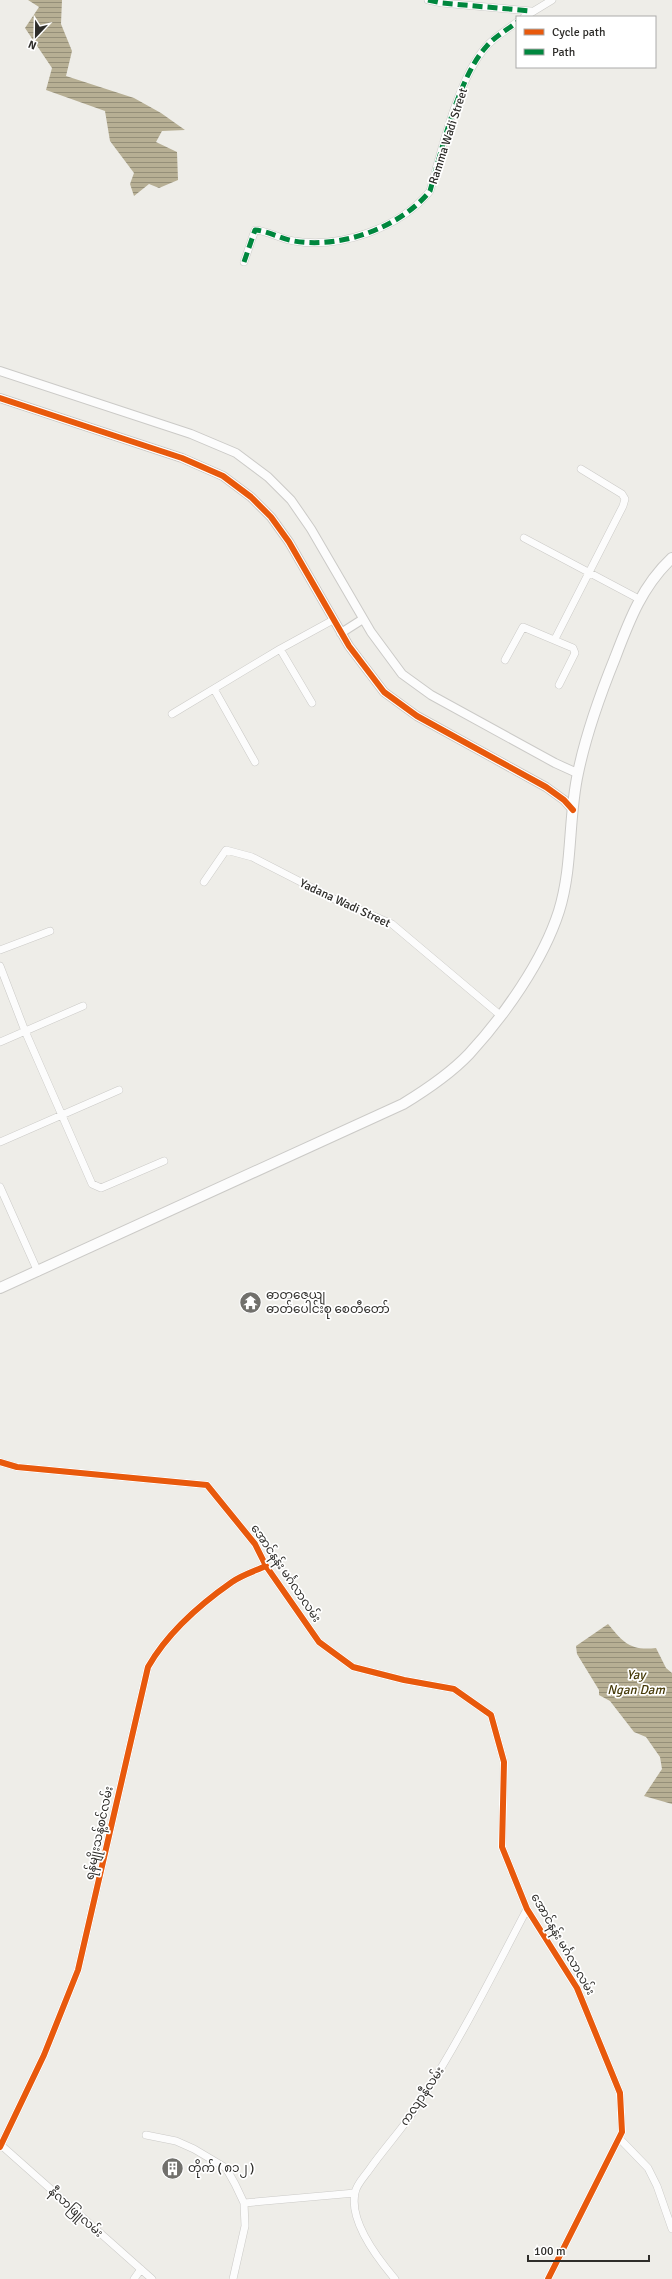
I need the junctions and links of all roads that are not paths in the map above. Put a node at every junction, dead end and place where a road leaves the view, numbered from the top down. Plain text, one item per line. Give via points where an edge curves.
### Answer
1 (428, 0) edge
2 (552, 0) edge
3 (531, 12) junction
4 (525, 16) edge
5 (516, 23) edge
6 (244, 262) dead end
7 (0, 371) edge
8 (0, 398) edge
9 (581, 469) dead end
10 (524, 538) dead end
11 (672, 558) edge
12 (589, 572) junction
13 (639, 599) junction
14 (363, 619) junction
15 (333, 620) junction
16 (341, 633) junction
17 (555, 639) junction
18 (280, 649) junction
19 (505, 660) dead end
20 (559, 685) dead end
21 (214, 689) junction
22 (312, 703) dead end
23 (172, 714) dead end
24 (255, 762) dead end
25 (578, 773) junction
26 (573, 810) junction
27 (204, 882) dead end
28 (50, 931) dead end
29 (0, 950) edge
30 (0, 966) edge
31 (83, 1006) dead end
32 (500, 1015) junction
33 (25, 1031) junction
34 (0, 1042) edge
35 (119, 1090) dead end
36 (62, 1115) junction
37 (0, 1142) edge
38 (164, 1161) dead end
39 (0, 1187) edge
40 (38, 1272) junction
41 (0, 1288) edge
42 (0, 1462) edge
43 (266, 1566) junction
44 (528, 1909) junction
45 (146, 2135) dead end
46 (619, 2138) junction
47 (0, 2146) edge
48 (355, 2193) junction
49 (244, 2203) junction
50 (672, 2229) edge
51 (141, 2269) junction
52 (134, 2279) edge
53 (152, 2279) edge
54 (232, 2279) edge
55 (395, 2279) edge
56 (548, 2279) edge

1 - 3 street
2 - 3 street
3 - 4 street
5 - 6 street, Ramma Wadi Street via 486,46 472,65 430,191 420,203 403,215 369,232 326,243 294,241 255,230
7 - 14 street via 191,434 236,454 268,477 291,500 311,528
8 - 15 street via 182,458 223,476 251,497 271,517 289,542
9 - 12 street via 622,494 625,499
10 - 12 street
11 - 13 main road
12 - 13 street
12 - 17 street
13 - 25 main road via 606,680
14 - 16 street
14 - 25 street via 402,674 431,695
15 - 16 street
15 - 18 street
16 - 26 street via 384,692 417,716 546,787
17 - 19 street via 523,628
17 - 20 street via 575,650
18 - 21 street
18 - 22 street
21 - 23 street
21 - 24 street
25 - 26 main road
26 - 32 main road via 565,884 555,920 541,952
27 - 32 street, Yadana Wadi Street via 226,850 252,857 334,899 392,924
28 - 29 street
30 - 33 street
31 - 33 street
32 - 40 main road via 468,1055 430,1087 403,1104
33 - 34 street
33 - 36 street
35 - 36 street
36 - 37 street
36 - 38 street via 92,1184 96,1187 101,1188
39 - 40 street
40 - 41 main road
42 - 43 street, အောင်နန်း မင်္ဂလာလမ်း via 17,1467 208,1485 256,1544
43 - 44 street, အောင်နန်း မင်္ဂလာလမ်း via 319,1642 353,1667 454,1689 491,1715 504,1762 502,1847
43 - 47 street, ရန်မျိုးသန့်စင်လမ်း via 233,1581 186,1619 167,1637 148,1667 78,1970 44,2055
44 - 46 street, အောင်နန်း မင်္ဂလာလမ်း via 577,1988 620,2093 622,2132
44 - 48 street, ကလျာနီလမ်း via 454,2045 419,2103 382,2151
45 - 49 street via 176,2141 226,2168
46 - 50 street via 648,2168
46 - 56 street, အောင်နန်း မင်္ဂလာလမ်း
47 - 51 street, နီလာဖြူလမ်း
48 - 49 street
48 - 55 street via 355,2210 360,2226 384,2266
49 - 54 street via 245,2226
51 - 52 street
51 - 53 street, နီလာဖြူလမ်း

